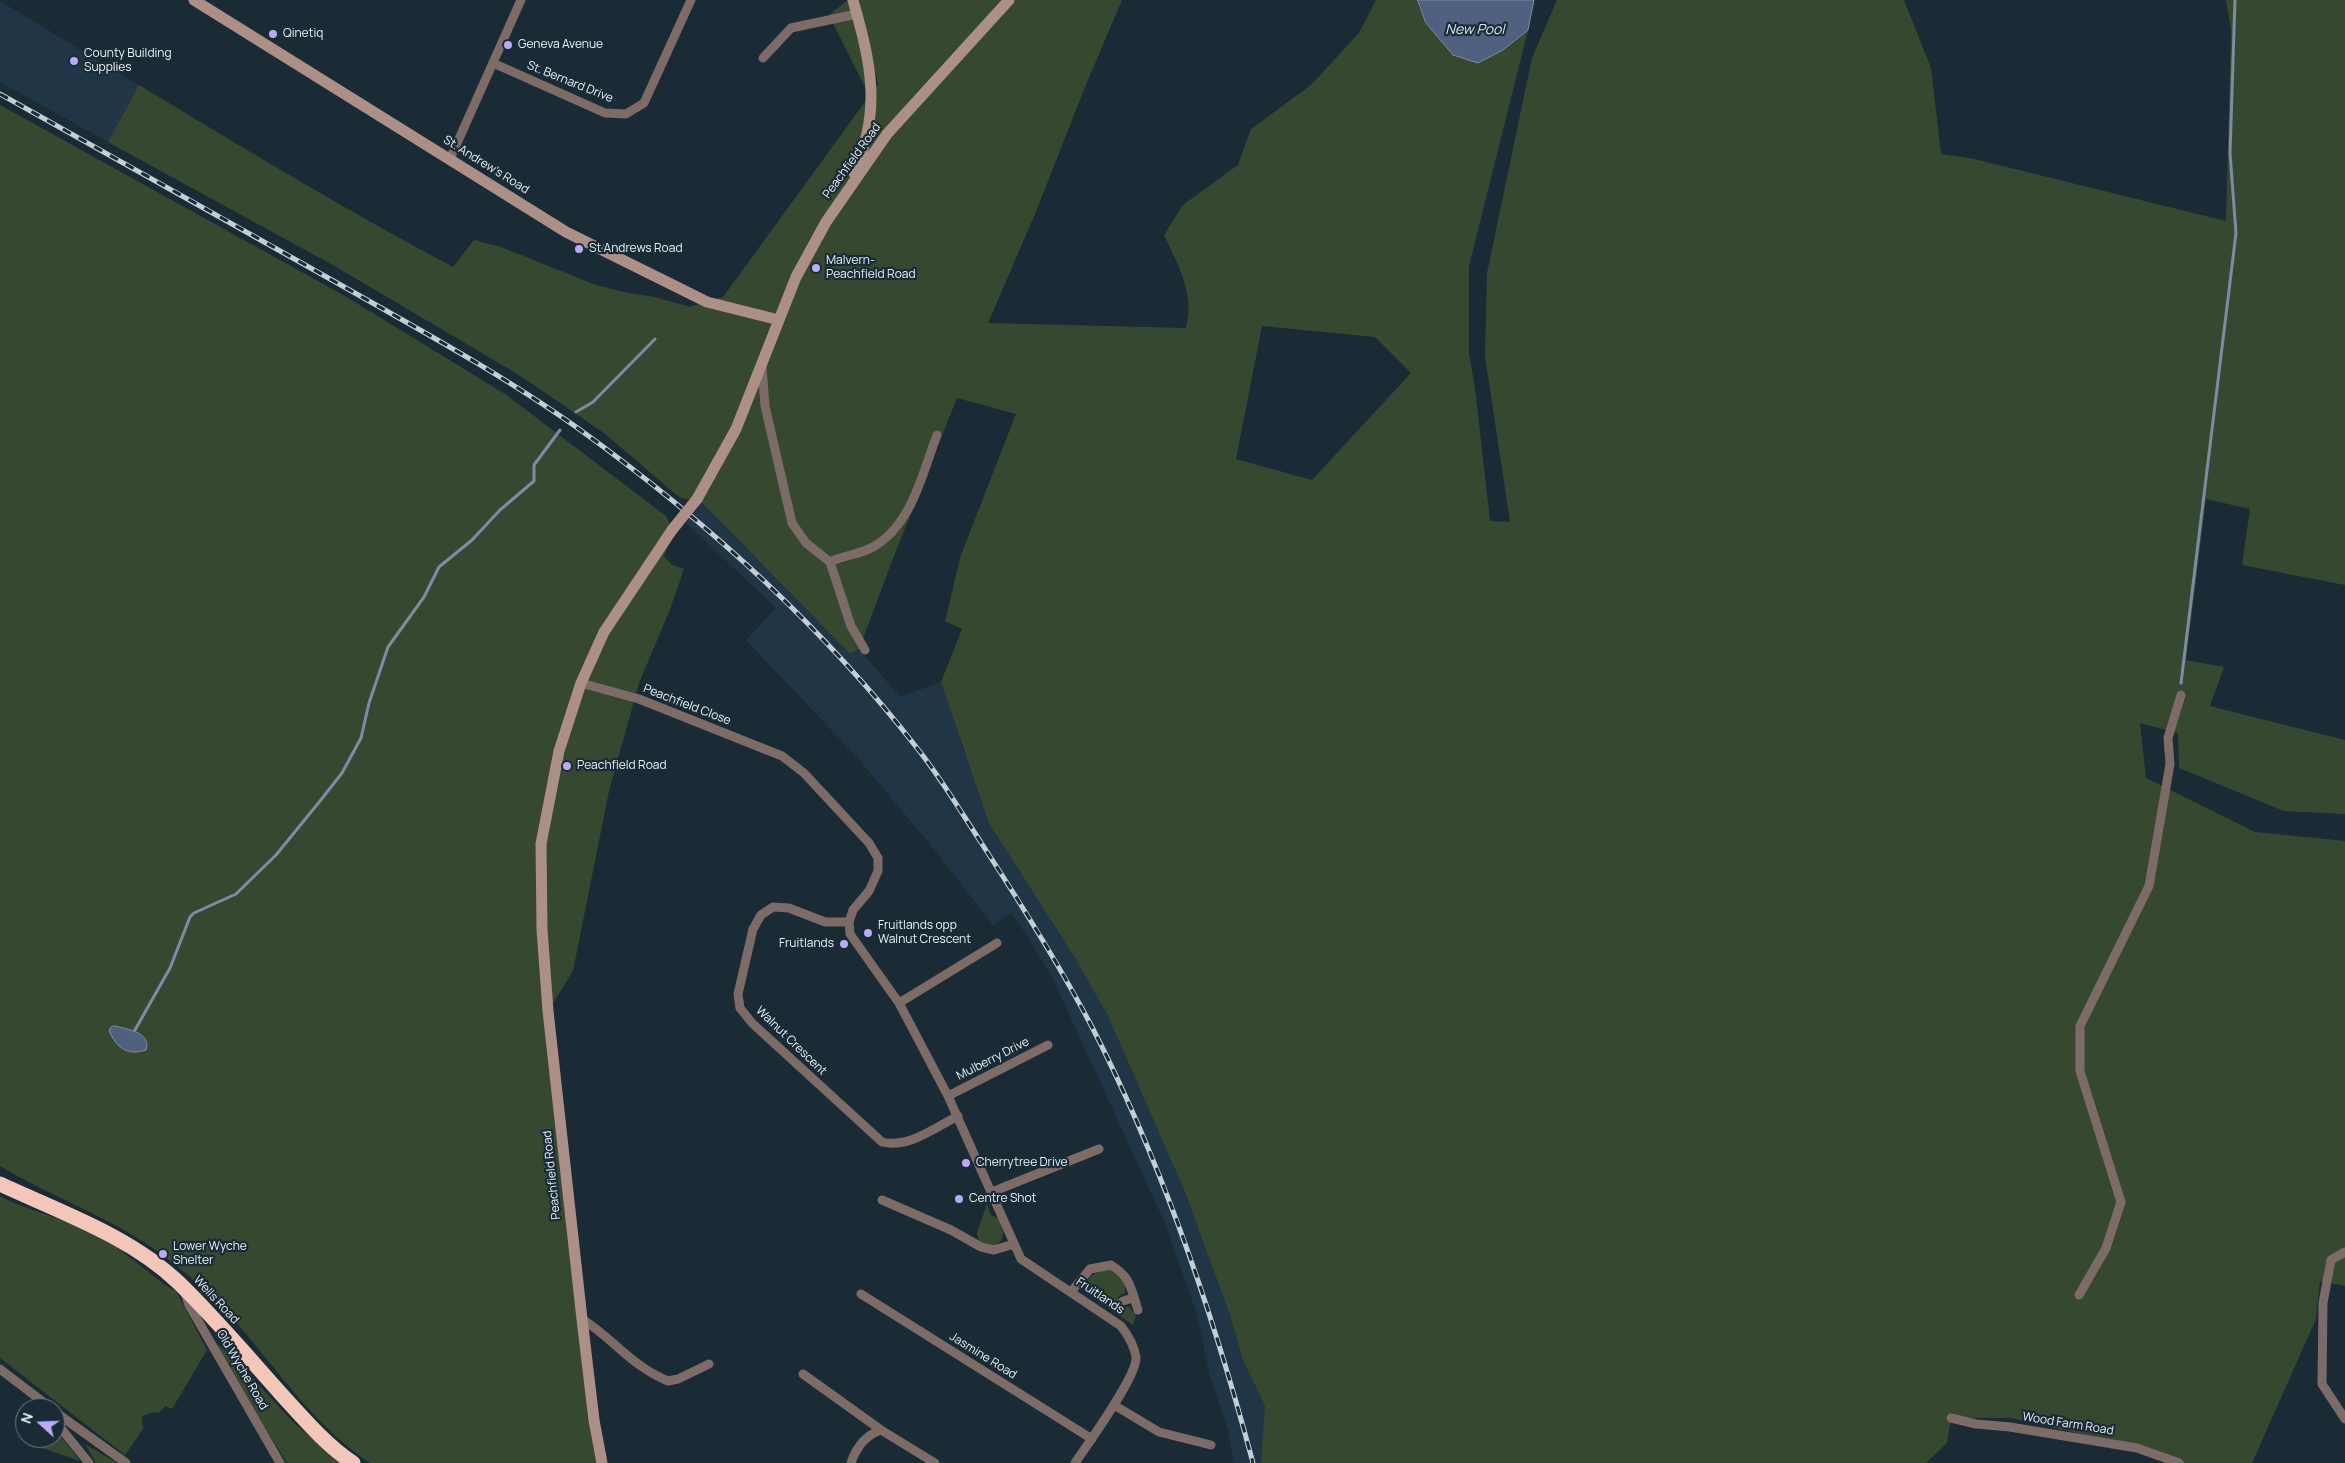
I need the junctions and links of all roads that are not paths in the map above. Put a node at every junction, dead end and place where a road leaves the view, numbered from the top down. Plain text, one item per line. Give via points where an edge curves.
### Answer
1 (194, 0) edge
2 (521, 0) edge
3 (691, 0) edge
4 (854, 0) edge
5 (1010, 0) edge
6 (857, 14) junction
7 (763, 58) dead end
8 (493, 63) junction
9 (450, 159) junction
10 (845, 192) junction
11 (779, 320) junction
12 (762, 367) junction
13 (937, 435) dead end
14 (830, 562) junction
15 (865, 650) dead end
16 (581, 683) junction
17 (2180, 695) dead end
18 (849, 922) junction
19 (997, 943) dead end
20 (899, 1003) junction
21 (1048, 1045) dead end
22 (948, 1096) junction
23 (958, 1116) junction
24 (1099, 1149) dead end
25 (0, 1184) edge
26 (992, 1192) junction
27 (882, 1200) dead end
28 (1014, 1244) junction
29 (2345, 1252) edge
30 (183, 1289) junction
31 (1071, 1292) junction
32 (861, 1294) dead end
33 (2080, 1295) dead end
34 (1134, 1298) junction
35 (1123, 1300) dead end
36 (1138, 1310) dead end
37 (582, 1319) junction
38 (709, 1364) dead end
39 (0, 1369) edge
40 (803, 1374) dead end
41 (37, 1398) edge
42 (1114, 1405) junction
43 (1950, 1418) dead end
44 (65, 1419) edge
45 (2345, 1419) edge
46 (881, 1430) junction
47 (65, 1433) edge
48 (1092, 1439) junction
49 (1211, 1445) dead end
50 (89, 1463) edge
51 (126, 1463) edge
52 (280, 1463) edge
53 (353, 1463) edge
54 (602, 1463) edge
55 (851, 1463) edge
56 (935, 1463) edge
57 (1075, 1463) edge
58 (2179, 1463) edge

1 - 9 street, St. Andrew's Road
2 - 8 street
3 - 8 street, St. Bernard Drive via 644,103 626,114 606,113
4 - 6 street
5 - 10 street, Peachfield Road via 905,114
6 - 7 street via 791,28
6 - 10 street via 873,97 863,149
8 - 9 street
9 - 11 street, St. Andrew's Road via 566,232 690,293 721,306
10 - 11 street, Peachfield Road via 796,278
11 - 12 street, Peachfield Road
12 - 14 street, Peachfield Road via 765,406 792,523 806,543
12 - 16 street, Peachfield Road, bridge via 736,429 697,499 672,530 604,632
13 - 14 street via 904,517 893,532 873,547
14 - 15 street via 851,626
16 - 18 street, Peachfield Close via 639,699 782,756 804,773 878,858 878,871 869,891 852,910
16 - 37 street, Peachfield Road via 559,751 541,844 547,1002
17 - 33 street via 2168,738 2170,764 2148,886 2080,1026 2080,1071 2121,1202 2106,1248
18 - 20 street, Fruitlands via 854,941
18 - 23 street, Walnut Crescent via 825,922 789,908 773,907 761,915 753,929 738,994 740,1008 752,1023 882,1142 899,1144
19 - 20 street
20 - 22 street, Fruitlands
21 - 22 street, Mulberry Drive
22 - 23 street, Fruitlands
23 - 26 street, Fruitlands
24 - 26 street
25 - 30 highway, Wells Road via 93,1226 160,1267
26 - 28 street, Fruitlands
27 - 28 street via 951,1230 980,1247 994,1250
28 - 31 street, Fruitlands via 1021,1259
29 - 45 street via 2331,1260 2323,1303 2322,1384
30 - 52 street, Old Wyche Road
30 - 53 highway, Wells Road via 308,1424
31 - 34 street via 1090,1269 1111,1265 1124,1273
31 - 42 street, Fruitlands via 1121,1326 1130,1337 1136,1358
32 - 48 street, Jasmine Road
34 - 35 street
34 - 36 street
37 - 38 street via 604,1334 624,1354 668,1381
37 - 54 street, Peachfield Road
39 - 41 street
40 - 46 street
42 - 48 street, Fruitlands
42 - 49 street via 1159,1432
43 - 58 street, Wood Farm Road via 2137,1448
44 - 51 street
46 - 55 street via 870,1434
46 - 56 street
47 - 50 street
48 - 57 street, Fruitlands

